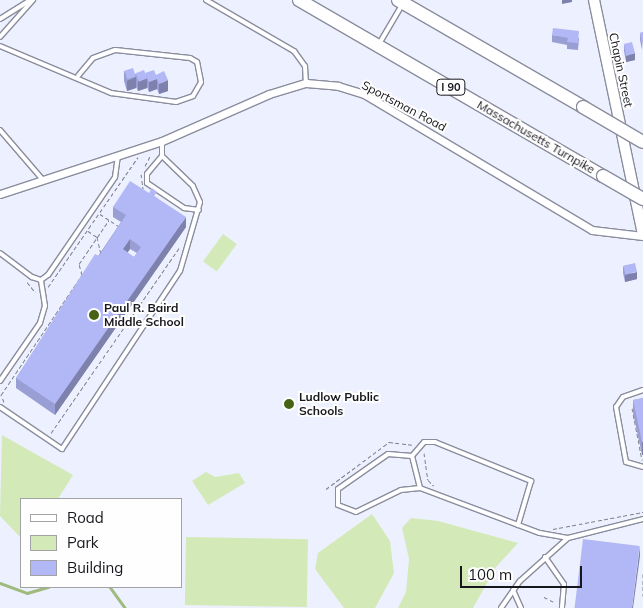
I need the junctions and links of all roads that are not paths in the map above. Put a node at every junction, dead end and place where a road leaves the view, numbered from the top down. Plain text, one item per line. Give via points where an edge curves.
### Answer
1 (32, 0) edge
2 (206, 0) edge
3 (291, 0) edge
4 (299, 0) edge
5 (594, 0) edge
6 (400, 2) edge
7 (0, 19) edge
8 (336, 22) junction
9 (0, 37) edge
10 (0, 46) edge
11 (378, 46) junction
12 (78, 76) junction
13 (306, 83) junction
14 (0, 130) edge
15 (162, 141) junction
16 (643, 142) edge
17 (118, 155) junction
18 (162, 156) junction
19 (43, 180) junction
20 (0, 194) edge
21 (643, 199) edge
22 (199, 210) junction
23 (643, 235) edge
24 (0, 253) edge
25 (41, 280) junction
26 (0, 381) edge
27 (643, 390) edge
28 (0, 407) edge
29 (412, 456) junction
30 (643, 467) edge
31 (420, 488) junction
32 (643, 519) edge
33 (518, 525) junction
34 (568, 538) junction
35 (545, 557) junction
36 (513, 590) junction
37 (563, 607) edge
38 (501, 608) edge
39 (521, 608) edge

1 - 7 lane
1 - 9 lane
2 - 13 lane via 294,51 305,66
3 - 8 highway
4 - 8 highway, Massachusetts Turnpike / I 90
5 - 23 main road, Chapin Street
6 - 11 lane
6 - 16 highway, bridge
8 - 11 highway, Massachusetts Turnpike / I 90
10 - 12 lane
11 - 21 highway, Massachusetts Turnpike / I 90, bridge
12 - 12 lane via 111,94 176,102 193,96 201,82 197,62 190,58 115,50 93,58
13 - 15 street, Sportsman Road via 269,94
13 - 23 street, Sportsman Road via 338,86 364,94 592,230
14 - 19 lane
15 - 17 street, Sportsman Road
15 - 18 lane
17 - 19 street, Sportsman Road
17 - 25 lane via 115,176
18 - 22 lane via 193,186
18 - 22 lane via 147,174 147,183 184,208
19 - 20 street, Sportsman Road
22 - 28 lane via 180,271 62,449
24 - 25 lane
25 - 26 lane via 46,306 40,323
27 - 30 lane via 623,397 616,407 626,462
29 - 31 lane
29 - 31 lane via 388,454 338,489 336,499 350,513 401,490
29 - 33 lane via 424,442 435,442 531,481
31 - 33 lane
32 - 34 lane
33 - 34 lane
34 - 35 lane
35 - 36 lane
35 - 37 lane via 564,584
36 - 38 lane
36 - 39 lane

